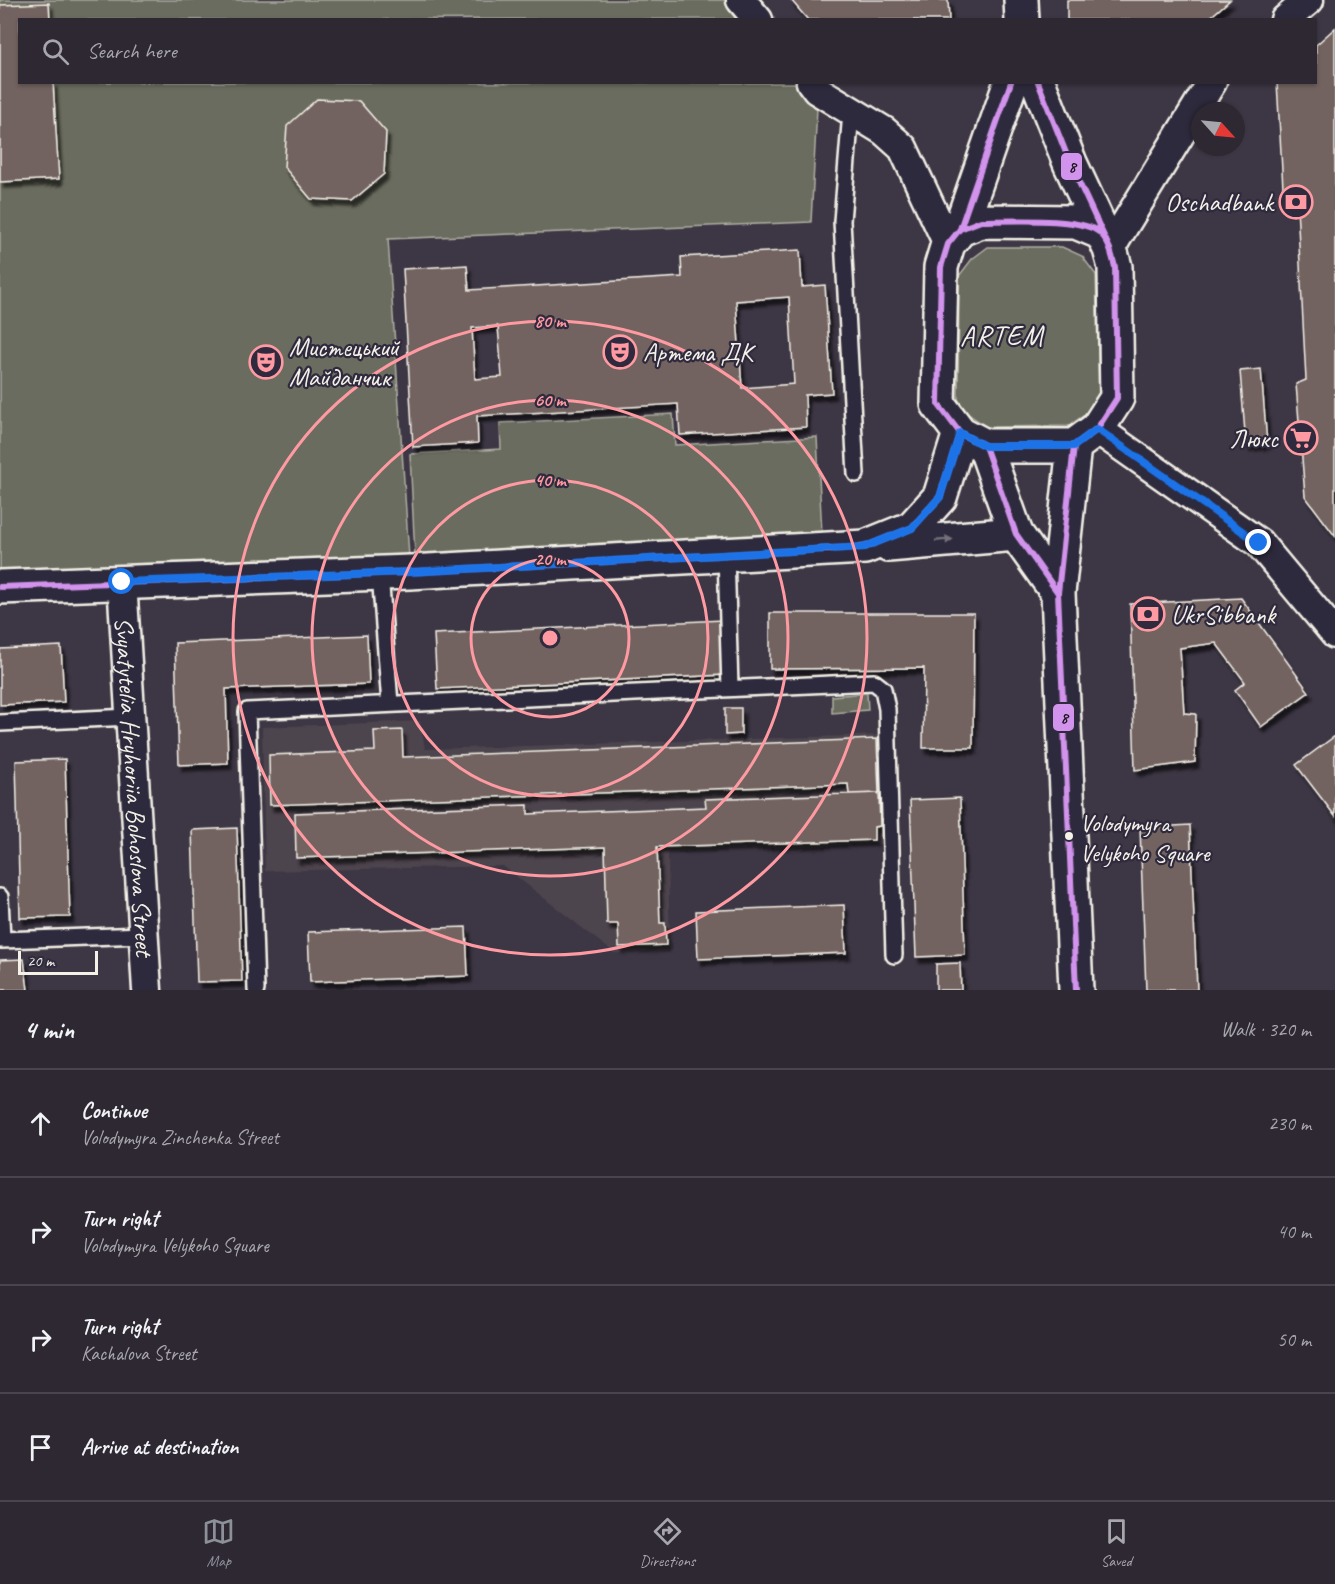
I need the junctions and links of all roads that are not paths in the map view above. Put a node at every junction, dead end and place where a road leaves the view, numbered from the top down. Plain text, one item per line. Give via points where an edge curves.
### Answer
1 (741, 0) edge
2 (1021, 0) edge
3 (1309, 0) edge
4 (756, 18) edge
5 (1022, 18) edge
6 (1286, 18) edge
7 (812, 84) edge
8 (1010, 84) edge
9 (1039, 84) edge
10 (1211, 84) edge
11 (851, 112) junction
12 (954, 237) junction
13 (1105, 240) junction
14 (1086, 438) junction
15 (972, 440) junction
16 (856, 474) dead end
17 (1016, 534) junction
18 (865, 547) junction
19 (726, 554) junction
20 (380, 573) junction
21 (122, 582) junction
22 (0, 587) edge
23 (1058, 593) junction
24 (1335, 634) edge
25 (730, 688) junction
26 (390, 704) junction
27 (130, 717) junction
28 (0, 723) edge
29 (0, 897) edge
30 (144, 935) junction
31 (1, 940) edge
32 (894, 955) dead end
33 (147, 990) edge
34 (256, 990) edge
35 (1076, 990) edge

1 - 4 street
2 - 5 main road
3 - 6 street
7 - 11 street
8 - 12 main road
9 - 13 main road
10 - 13 street
11 - 12 street via 884,131 903,148
11 - 16 lane via 842,221
12 - 13 main road via 981,221 1076,222
12 - 15 main road via 940,267 938,404
13 - 14 main road via 1115,267 1117,398
14 - 15 main road
14 - 23 main road
14 - 24 street via 1259,543
15 - 17 main road
15 - 18 main road via 940,497 912,528
18 -> 17 main road
17 - 23 main road
18 - 19 main road
19 - 20 main road
19 - 25 lane
20 - 21 main road
20 - 26 lane
21 - 22 main road
21 - 27 street, Svyatytelia Hryhoriia Bohoslova Street
23 - 35 main road
25 - 26 lane
25 - 32 lane via 874,682 882,689 887,710
26 - 34 lane via 247,711
27 - 28 lane
27 - 30 street, Svyatytelia Hryhoriia Bohoslova Street
29 - 31 lane
30 - 31 lane
30 - 33 street, Svyatytelia Hryhoriia Bohoslova Street

